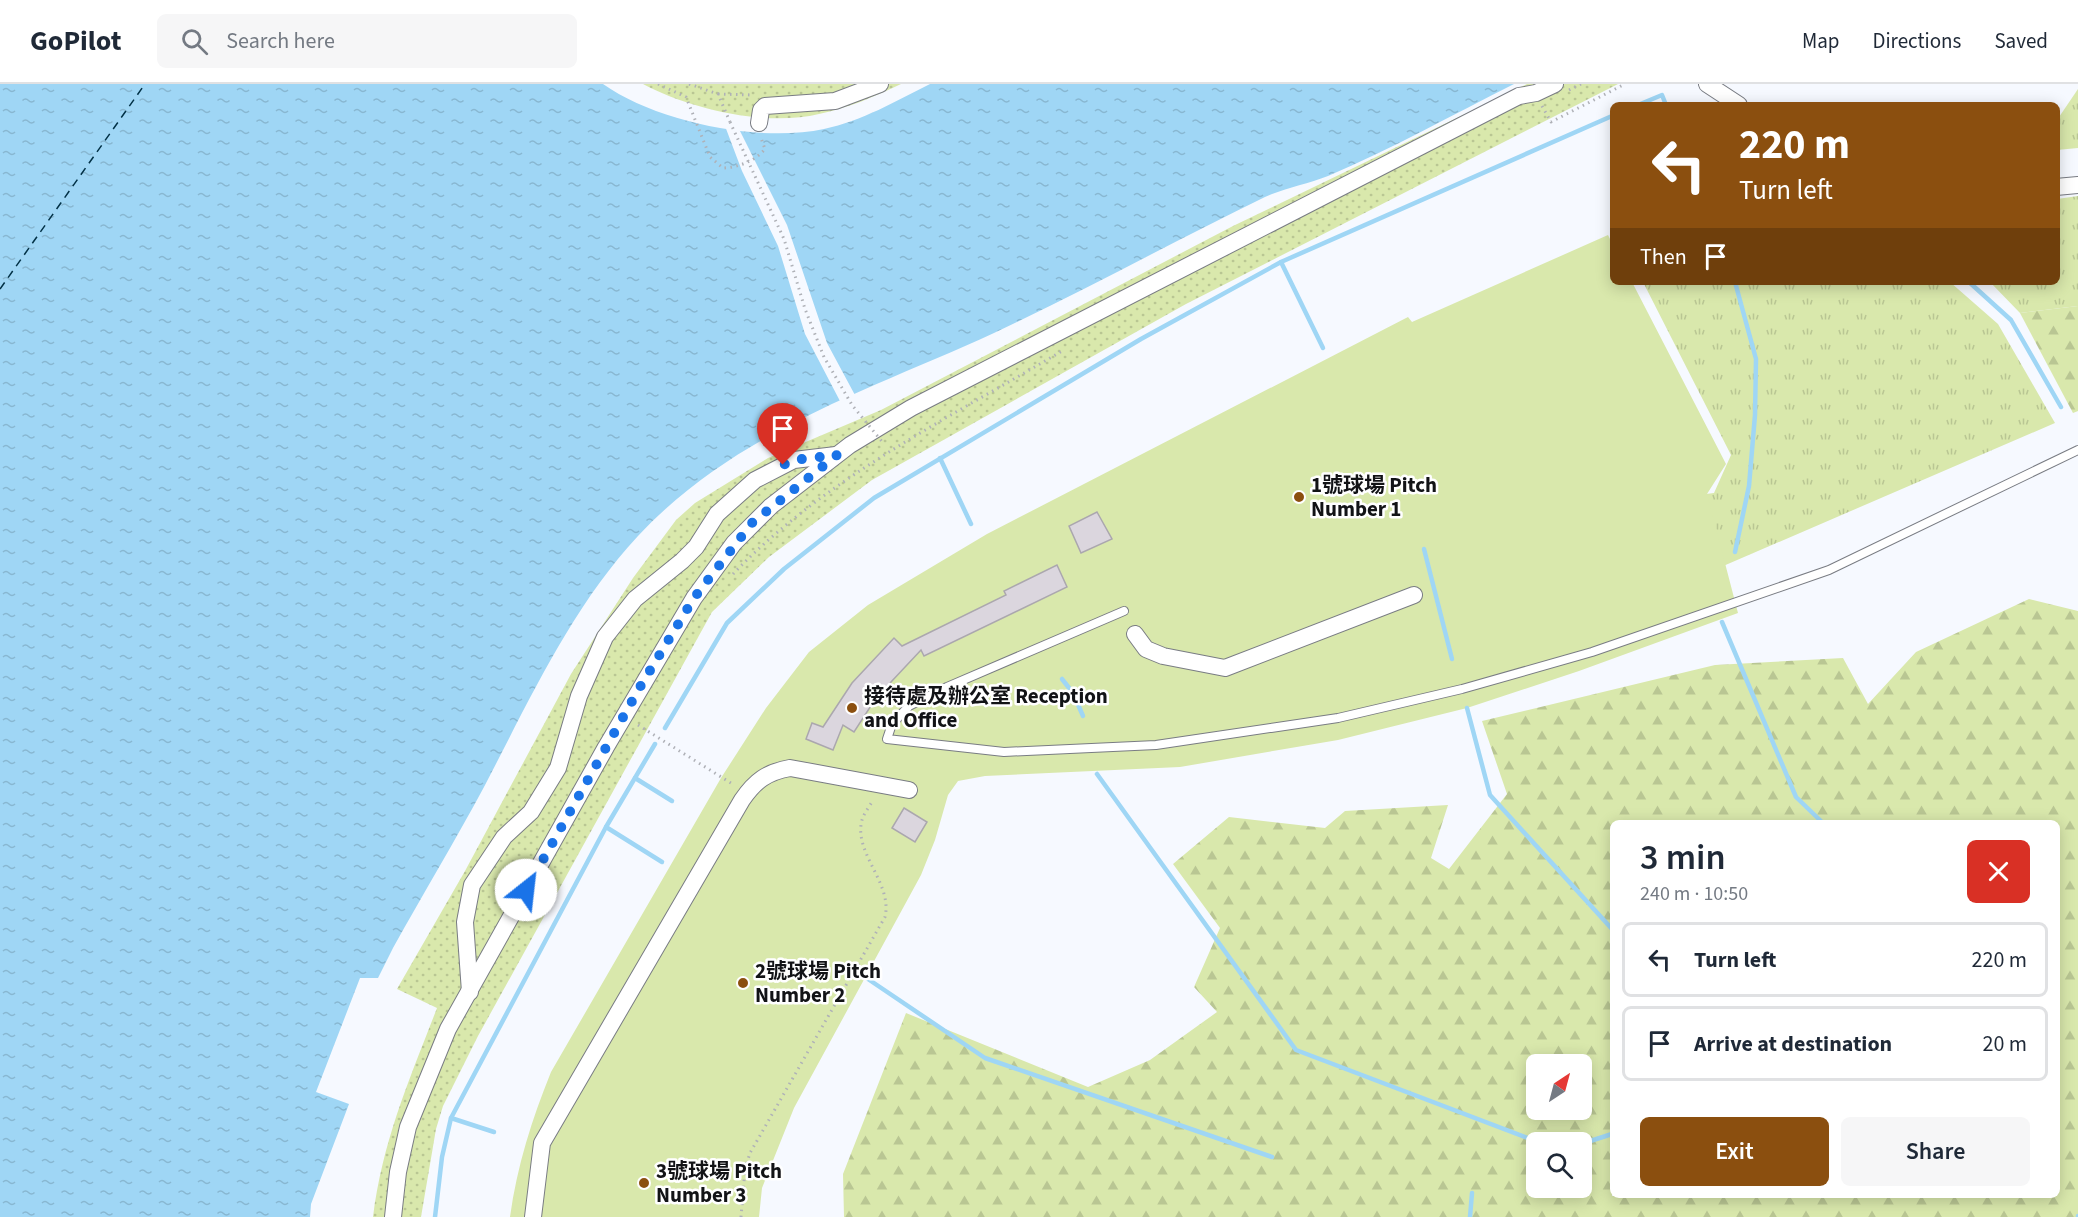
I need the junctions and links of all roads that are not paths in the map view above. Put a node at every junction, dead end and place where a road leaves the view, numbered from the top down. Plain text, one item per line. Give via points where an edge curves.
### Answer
1 (880, 84) edge
2 (1707, 84) edge
3 (1558, 89) edge
4 (1734, 102) edge
5 (759, 123) road end
6 (2078, 185) edge
7 (2060, 187) edge
8 (2078, 450) edge
9 (837, 455) junction
10 (1414, 595) dead end
11 (1124, 611) dead end
12 (1136, 634) dead end
13 (909, 790) dead end
14 (470, 992) junction
15 (393, 1217) edge
16 (533, 1217) edge

1 - 5 street via 835,101 765,106
2 - 4 street
3 - 9 street via 1519,96 911,408
6 - 7 street
8 - 11 lane via 1829,570 1592,652 1462,688 1338,718 1156,745 1004,752 887,739 892,724 909,706
9 - 14 street via 752,523 694,598
9 - 14 street via 794,460 754,480 717,514 696,547 635,599 605,637 579,696 554,776 531,812 486,860 472,885 465,922
10 - 12 street via 1225,668 1163,656 1146,649
13 - 16 street via 790,768 755,782 542,1143
14 - 15 street via 434,1059 408,1126

